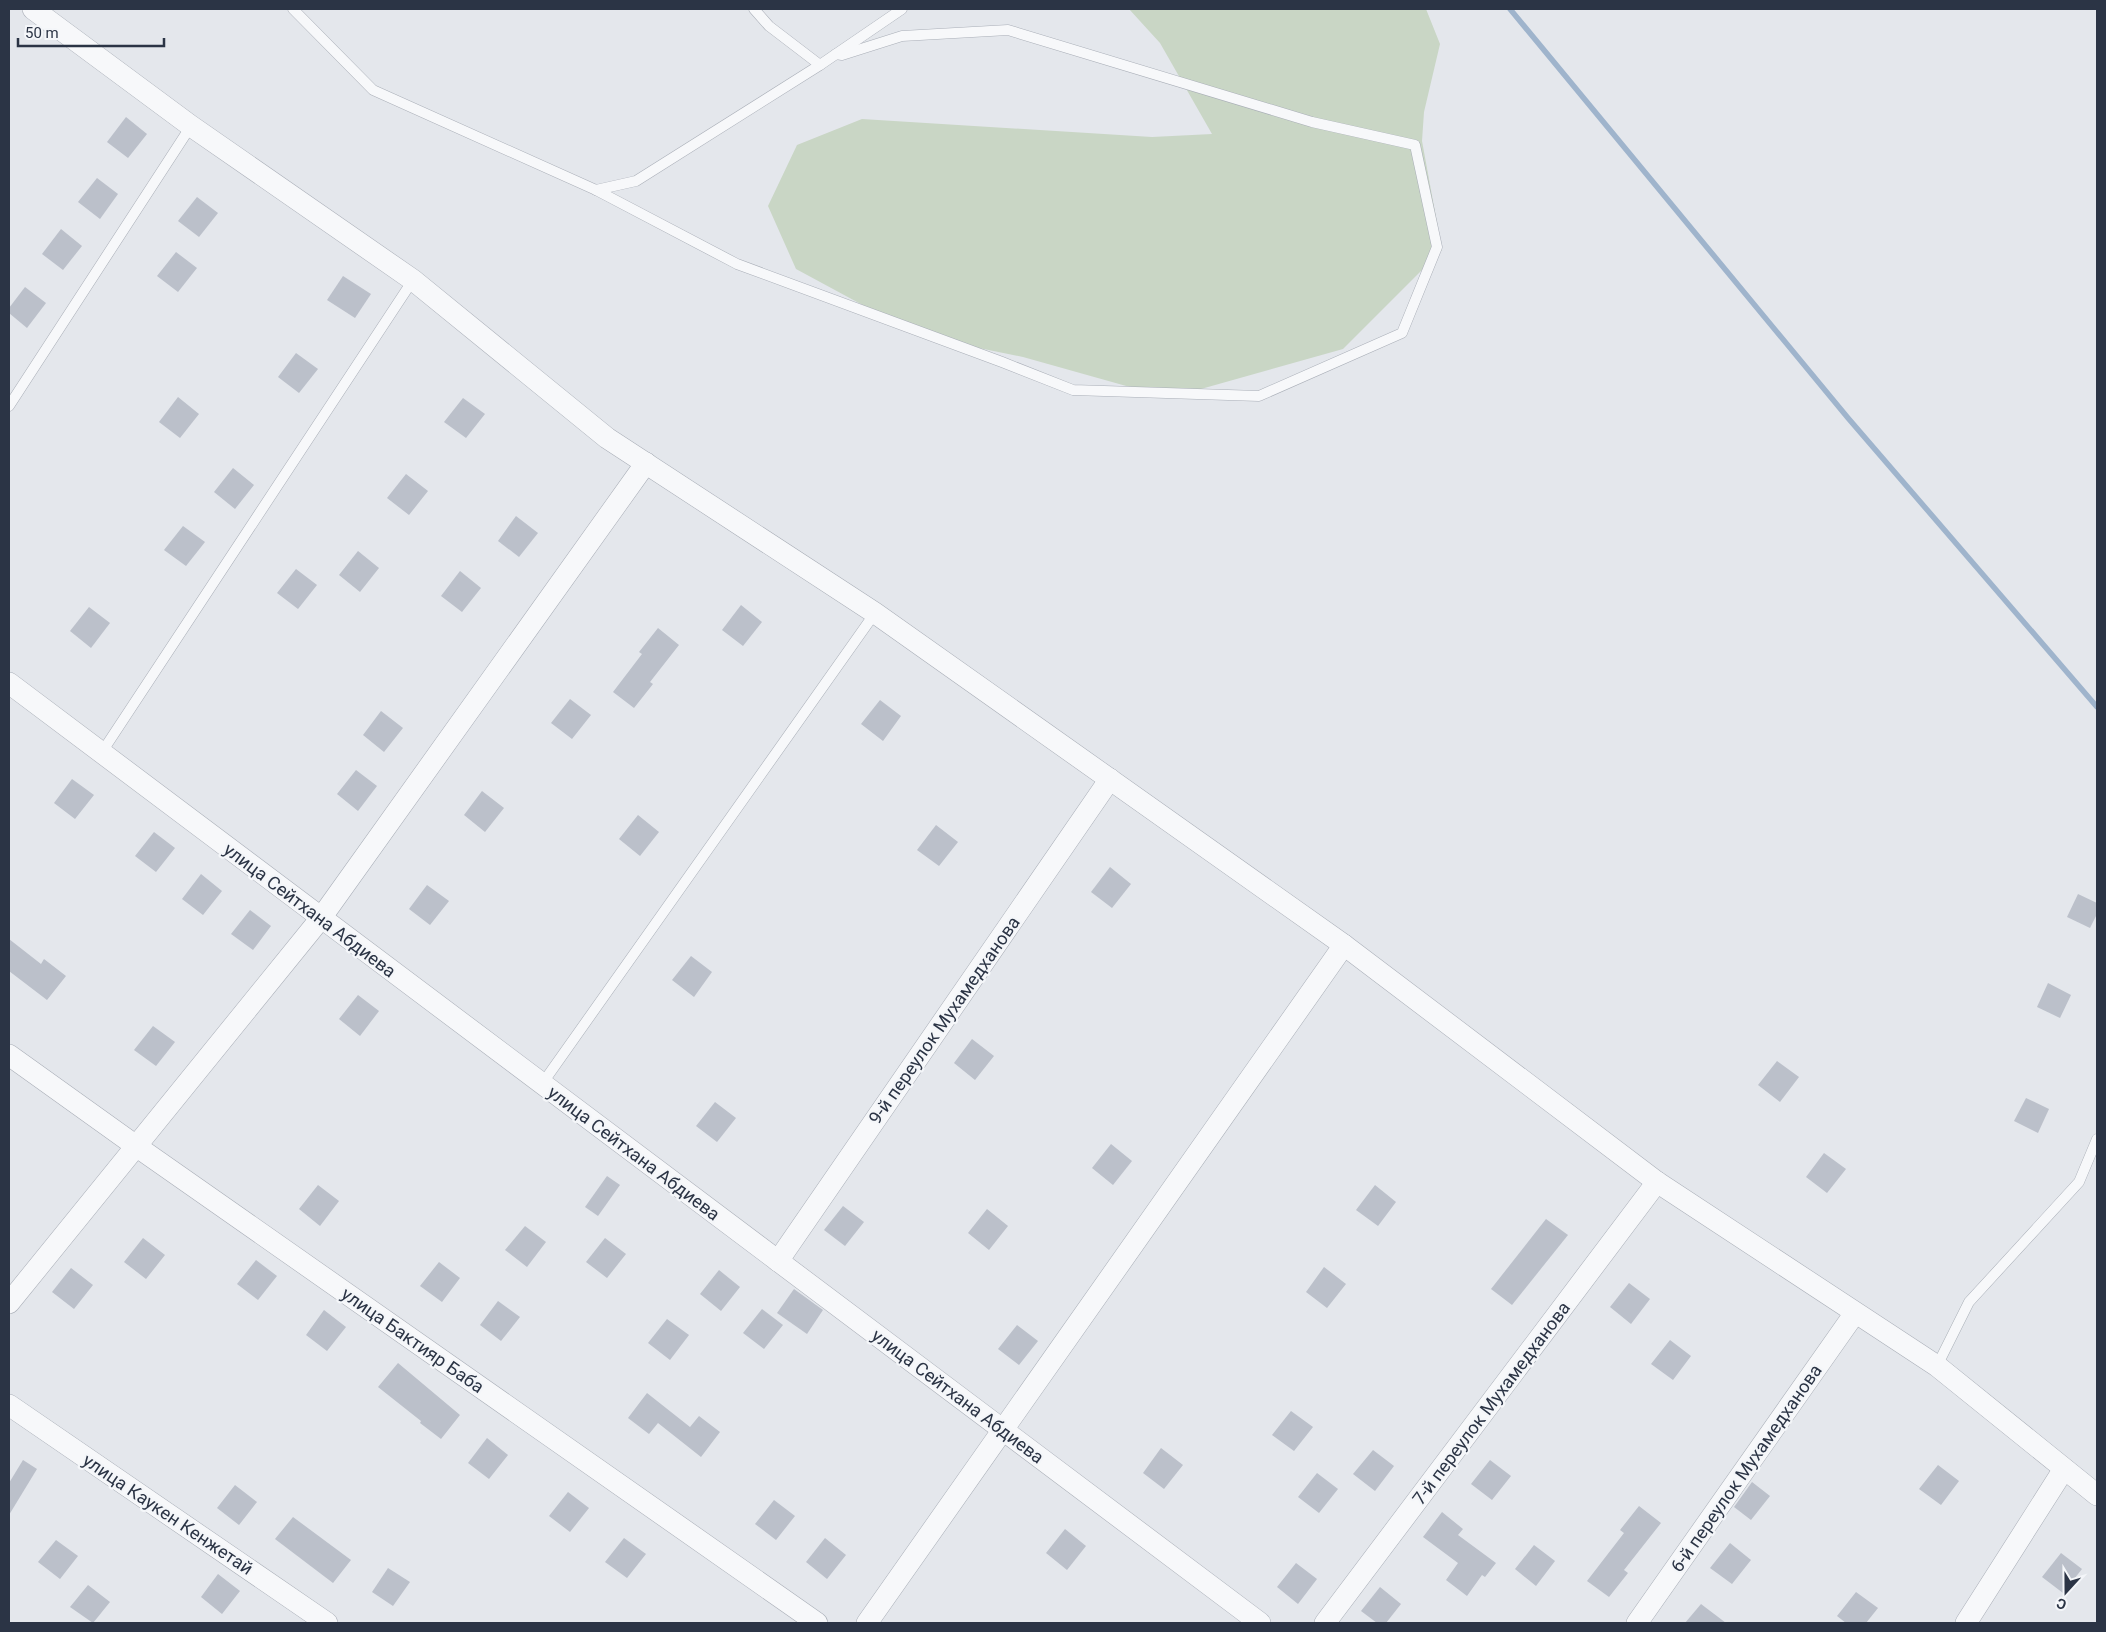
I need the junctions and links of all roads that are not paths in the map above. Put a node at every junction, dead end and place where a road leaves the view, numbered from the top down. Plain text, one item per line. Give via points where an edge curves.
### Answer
1 (33, 9) edge
2 (293, 9) edge
3 (754, 9) edge
4 (902, 9) edge
5 (836, 54) junction
6 (820, 65) junction
7 (191, 126) junction
8 (596, 190) junction
9 (412, 280) junction
10 (9, 406) edge
11 (646, 463) junction
12 (875, 613) junction
13 (9, 683) edge
14 (102, 752) junction
15 (1110, 779) junction
16 (321, 918) junction
17 (1344, 945) junction
18 (9, 1055) edge
19 (542, 1084) junction
20 (2097, 1139) edge
21 (136, 1146) junction
22 (1657, 1182) junction
23 (778, 1261) junction
24 (9, 1303) edge
25 (1855, 1313) junction
26 (1937, 1366) junction
27 (9, 1405) edge
28 (1003, 1430) junction
29 (2064, 1469) junction
30 (2097, 1495) edge
31 (327, 1623) edge
32 (817, 1623) edge
33 (868, 1623) edge
34 (1260, 1623) edge
35 (1325, 1623) edge
36 (1637, 1623) edge
37 (1966, 1623) edge

1 - 7 street
2 - 8 lane via 373,90
3 - 6 lane via 769,26
4 - 5 lane
5 - 6 lane
5 - 8 lane via 842,55 902,36 1008,30 1312,122 1415,145 1437,246 1402,333 1259,396 1073,390 737,264
6 - 8 lane via 636,180
7 - 9 street
7 - 10 lane
9 - 11 street via 607,438
9 - 14 lane
11 - 12 street
11 - 16 street
12 - 15 street
12 - 19 lane
13 - 14 street, улица Сейтхана Абдиева
14 - 16 street, улица Сейтхана Абдиева
15 - 17 street
15 - 23 street, 9-й переулок Мухамедханова
16 - 19 street, улица Сейтхана Абдиева
16 - 21 street
17 - 22 street
17 - 28 street
18 - 21 street, улица Бактияр Баба
19 - 23 street, улица Сейтхана Абдиева
20 - 26 lane via 2078,1182 1970,1302
21 - 24 street
21 - 32 street, улица Бактияр Баба
22 - 25 street
22 - 35 street, 7-й переулок Мухамедханова
23 - 28 street, улица Сейтхана Абдиева
25 - 26 street
25 - 36 street, 6-й переулок Мухамедханова
26 - 29 street
27 - 31 street, улица Каукен Кенжетай
28 - 33 street
28 - 34 street, улица Сейтхана Абдиева
29 - 30 street
29 - 37 street

